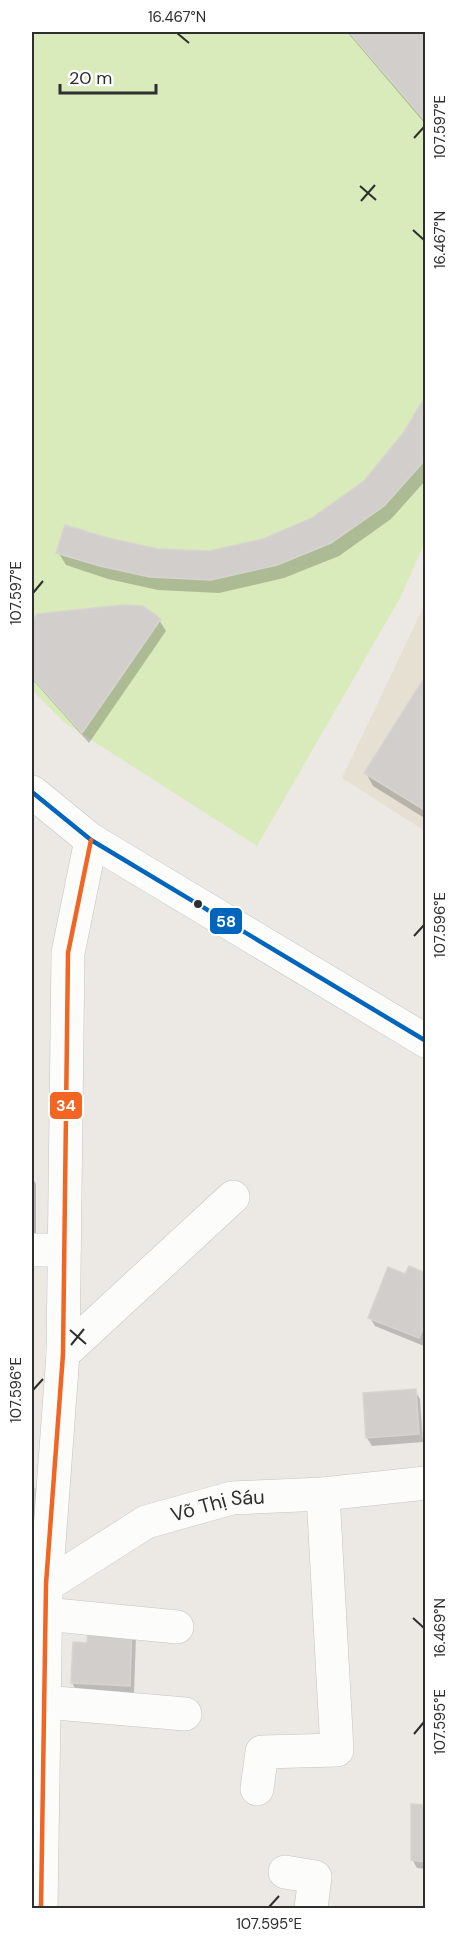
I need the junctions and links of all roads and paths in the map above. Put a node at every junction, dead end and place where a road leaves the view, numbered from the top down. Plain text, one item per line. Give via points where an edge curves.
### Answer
1 (32, 792) edge
2 (91, 840) junction
3 (426, 1041) edge
4 (233, 1197) dead end
5 (32, 1250) edge
6 (63, 1250) junction
7 (63, 1354) junction
8 (426, 1484) edge
9 (323, 1494) junction
10 (41, 1598) edge
11 (177, 1627) dead end
12 (44, 1702) junction
13 (185, 1714) dead end
14 (257, 1789) dead end
15 (285, 1872) dead end
16 (41, 1908) edge
17 (311, 1908) edge

1 - 2 street
2 - 3 street
2 - 6 street via 68,953
4 - 7 street
5 - 6 street
6 - 7 street
7 - 10 street
8 - 9 street, Võ Thị Sáu
9 - 10 street, Võ Thị Sáu via 232,1498 146,1522
9 - 14 street via 337,1750 262,1752
10 - 11 street
10 - 12 street
12 - 13 street
12 - 16 street
15 - 17 street via 315,1877

